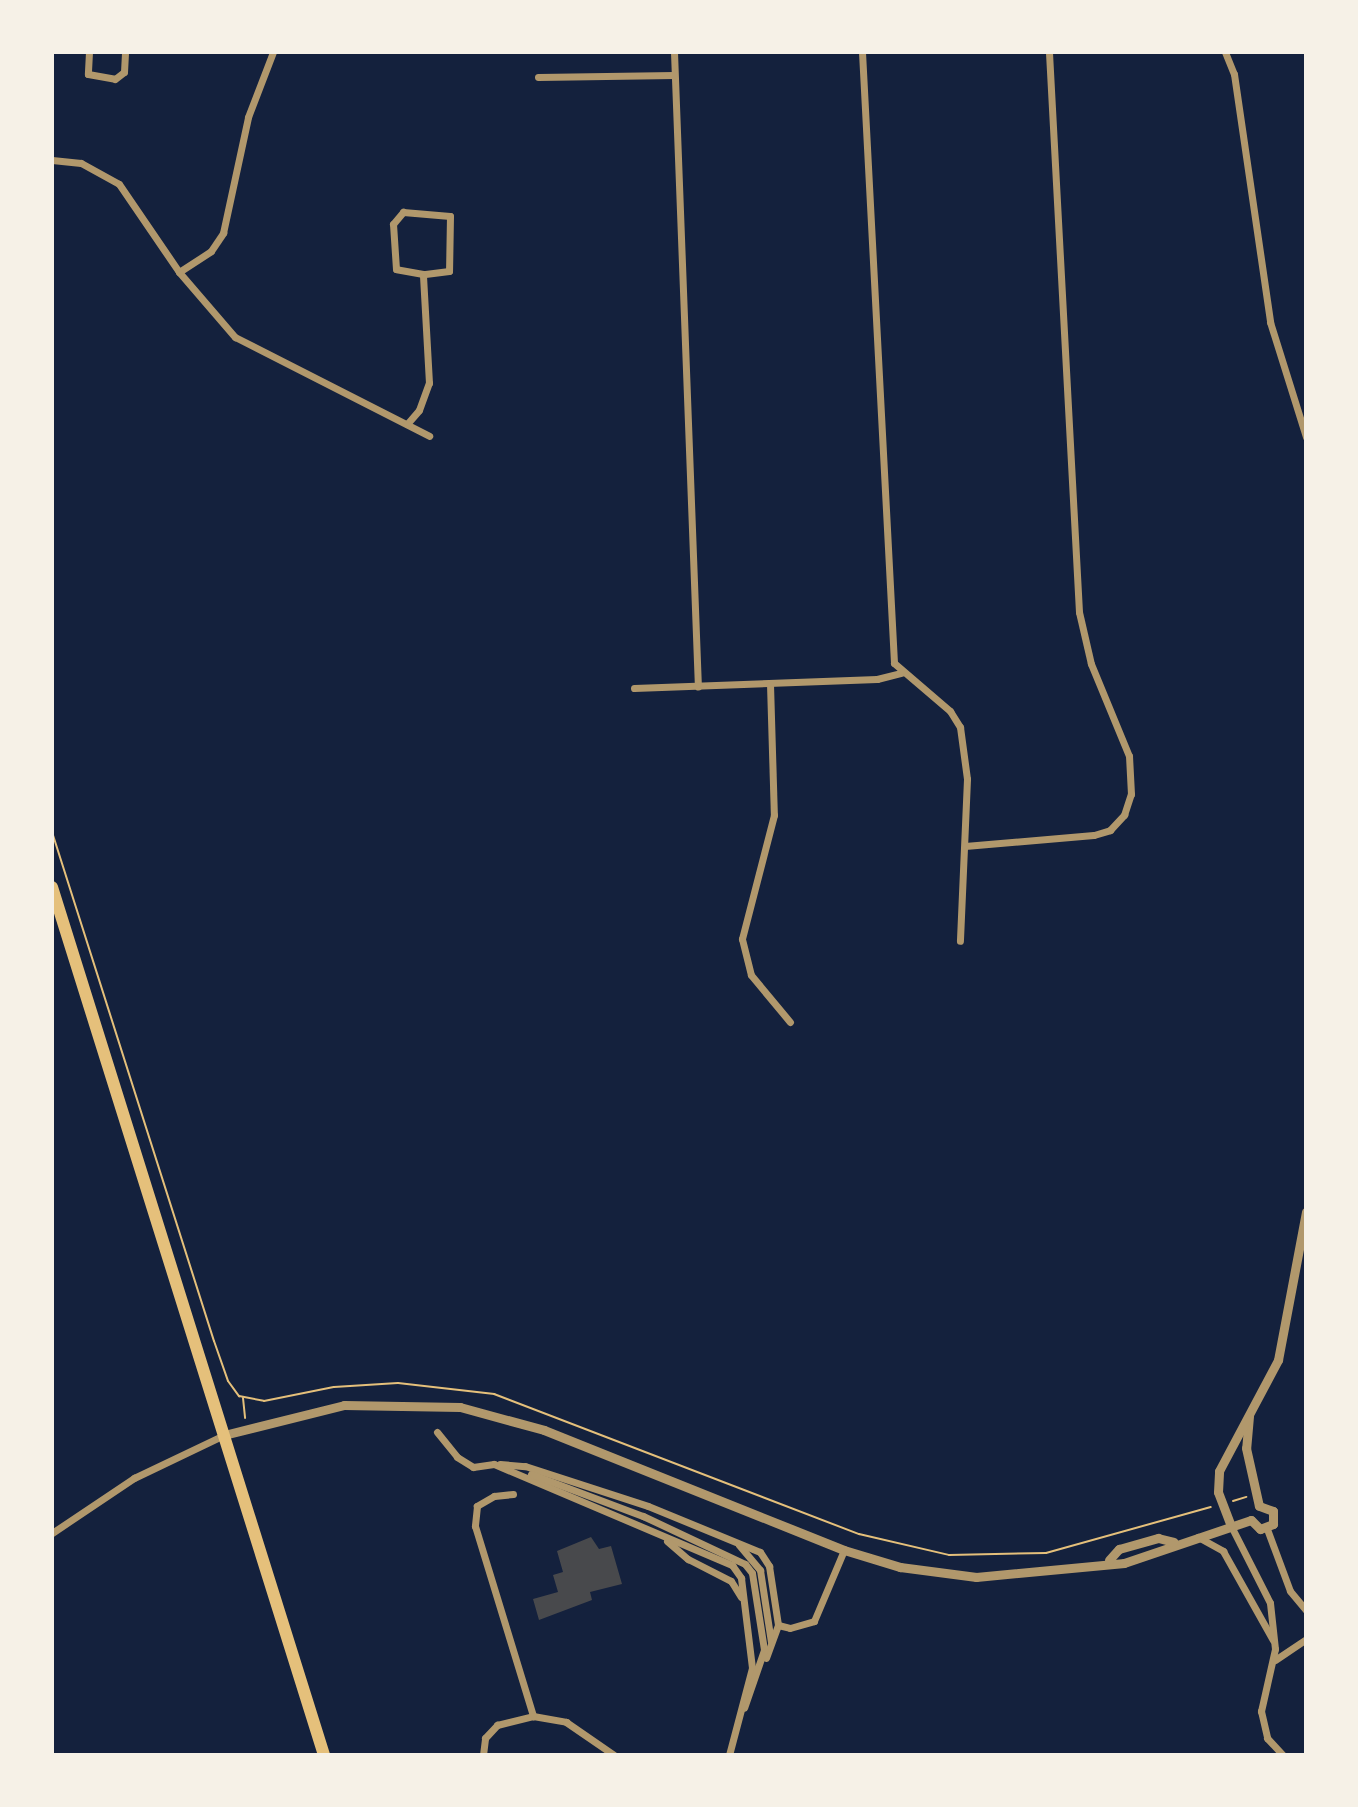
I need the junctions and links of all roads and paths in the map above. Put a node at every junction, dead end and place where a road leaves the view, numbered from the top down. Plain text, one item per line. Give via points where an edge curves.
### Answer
1 (89, 52) edge
2 (125, 52) edge
3 (273, 52) edge
4 (674, 52) edge
5 (862, 52) edge
6 (1049, 52) edge
7 (1225, 52) edge
8 (674, 75) junction
9 (538, 77) dead end
10 (52, 160) edge
11 (179, 272) junction
12 (423, 274) junction
13 (407, 424) junction
14 (429, 436) dead end
15 (1306, 437) edge
16 (901, 673) junction
17 (770, 684) junction
18 (698, 687) junction
19 (634, 688) dead end
20 (52, 832) edge
21 (965, 846) junction
22 (52, 887) edge
23 (960, 941) dead end
24 (790, 1022) dead end
25 (1306, 1212) edge
26 (1249, 1416) junction
27 (247, 1427) junction
28 (437, 1432) dead end
29 (224, 1435) junction
30 (494, 1464) junction
31 (513, 1494) dead end
32 (1249, 1496) dead end
33 (1229, 1502) dead end
34 (1259, 1506) junction
35 (1208, 1508) dead end
36 (1251, 1520) junction
37 (1231, 1526) junction
38 (644, 1528) junction
39 (1267, 1529) junction
40 (52, 1533) edge
41 (723, 1535) junction
42 (1196, 1536) junction
43 (1174, 1542) junction
44 (1068, 1548) dead end
45 (844, 1550) junction
46 (1109, 1560) junction
47 (1306, 1610) edge
48 (746, 1616) junction
49 (778, 1625) junction
50 (1306, 1639) edge
51 (1273, 1640) junction
52 (770, 1648) junction
53 (1273, 1663) junction
54 (761, 1668) junction
55 (533, 1716) junction
56 (736, 1725) junction
57 (324, 1755) edge
58 (483, 1755) edge
59 (614, 1755) edge
60 (729, 1755) edge
61 (1283, 1755) edge

1 - 2 street via 88,74 115,79 124,72
3 - 11 street via 248,117 223,233 211,251
4 - 8 street
5 - 16 street via 893,650
6 - 21 street via 1079,612 1091,664 1129,756 1131,794 1124,815 1110,830
7 - 15 street via 1234,74 1270,322
8 - 9 street
8 - 18 street
10 - 11 street via 81,163 119,184
11 - 13 street via 242,341
12 - 12 street via 449,271 453,265 452,219 403,212 393,224 393,262 400,271
12 - 13 street via 429,383
13 - 14 street
16 - 17 street
16 - 21 street via 950,711 960,727 967,779
17 - 18 street
17 - 24 street via 774,815 742,939 751,975
18 - 19 street
20 - 27 path via 228,1381 243,1398
21 - 23 street
22 - 29 highway
25 - 26 street via 1278,1360
26 - 34 street via 1246,1448
26 - 37 street via 1219,1471 1218,1492
27 - 29 street
27 - 45 street via 331,1407 388,1402 488,1413 558,1435
28 - 30 street via 463,1462 480,1468
29 - 40 street via 134,1478
29 - 57 highway
30 - 38 street
30 - 41 street via 525,1466
30 - 54 street via 634,1512 745,1564 753,1578
31 - 55 street via 494,1496 477,1506 475,1526
32 - 33 path
34 - 36 street
34 - 39 street via 1275,1515
35 - 44 path
36 - 37 street
36 - 39 street via 1257,1528
37 - 42 street
37 - 51 street via 1270,1603
38 - 48 street via 731,1581
38 - 48 street via 732,1565 741,1578
39 - 47 street via 1290,1591
41 - 49 street via 764,1555
41 - 52 street via 755,1558 760,1570
42 - 43 street
42 - 51 street via 1223,1551
43 - 46 street via 1162,1553 1124,1563
43 - 46 street via 1158,1538 1119,1549
45 - 46 street via 900,1567 976,1577 1051,1573
45 - 49 street via 814,1621 790,1628
48 - 56 street via 752,1668
49 - 52 street
50 - 53 street
51 - 53 street
52 - 54 street
53 - 61 street via 1261,1711 1267,1738
54 - 56 street
55 - 58 street via 497,1725 485,1738
55 - 59 street via 566,1722
56 - 60 street

